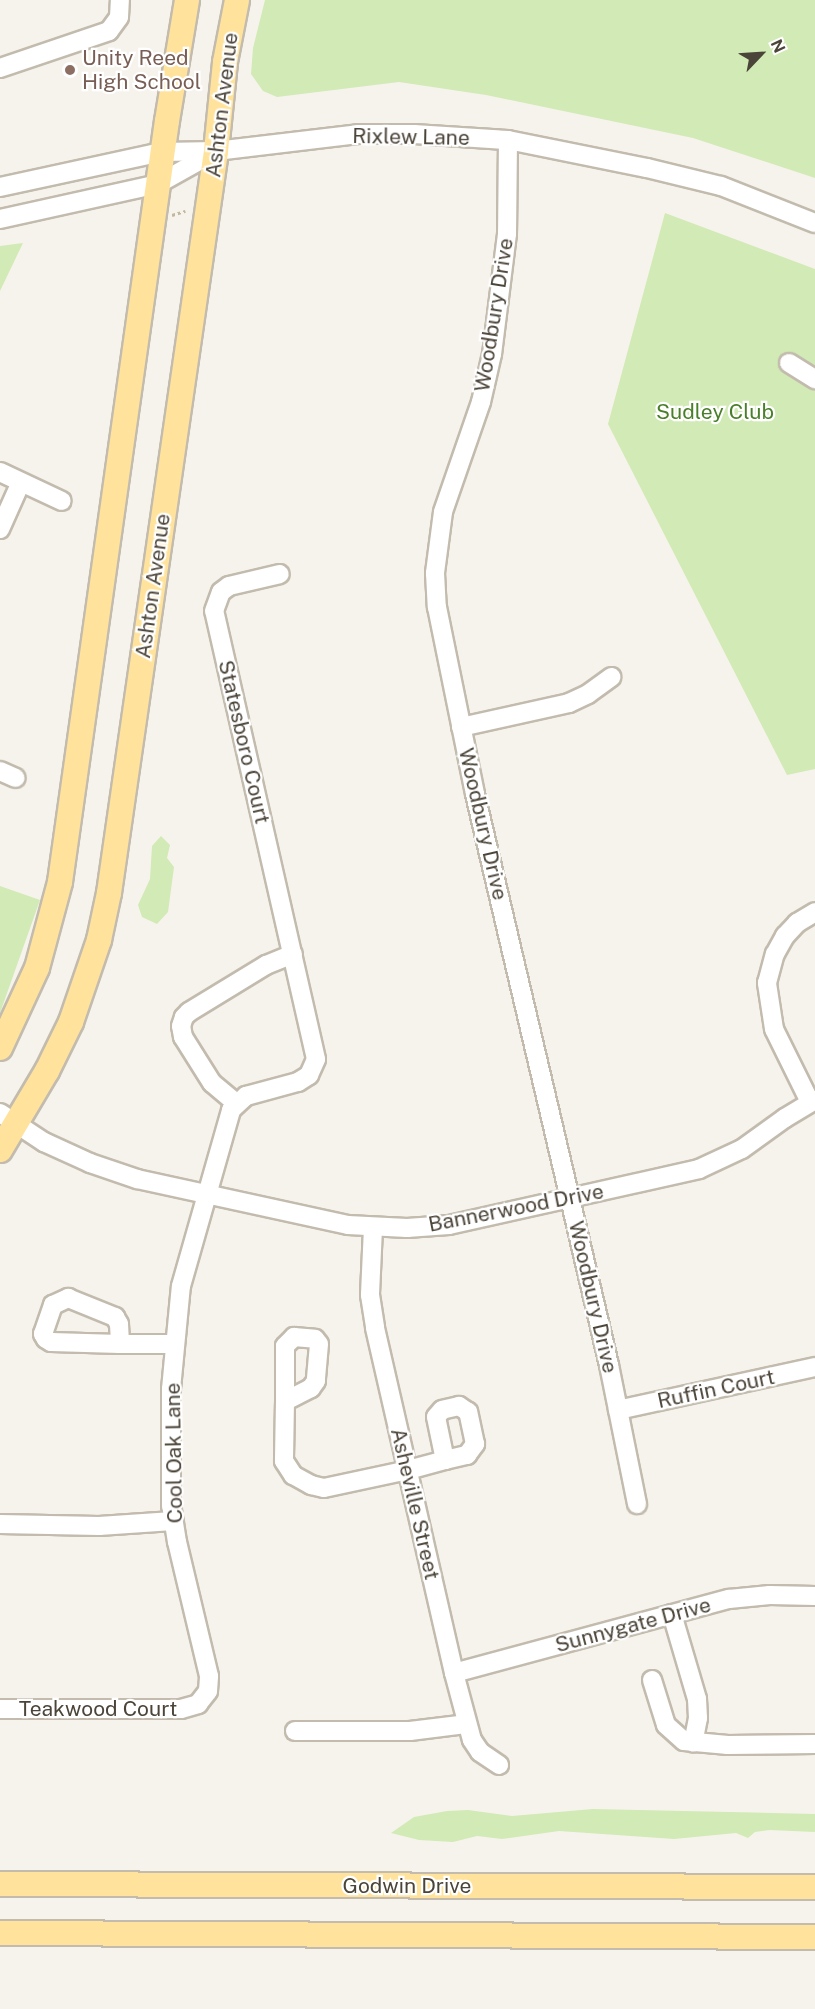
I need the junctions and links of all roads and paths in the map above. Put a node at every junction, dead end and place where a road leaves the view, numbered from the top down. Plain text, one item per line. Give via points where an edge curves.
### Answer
1 (120, 0) edge
2 (187, 0) edge
3 (237, 0) edge
4 (0, 68) edge
5 (508, 140) junction
6 (216, 151) junction
7 (162, 152) junction
8 (158, 184) junction
9 (0, 187) edge
10 (0, 219) edge
11 (815, 223) edge
12 (789, 363) dead end
13 (815, 379) edge
14 (0, 472) edge
15 (21, 482) junction
16 (62, 501) dead end
17 (0, 529) edge
18 (280, 574) dead end
19 (611, 677) dead end
20 (461, 727) junction
21 (815, 912) edge
22 (293, 954) junction
23 (0, 1048) edge
24 (812, 1101) edge
25 (236, 1103) junction
26 (8, 1119) edge
27 (0, 1150) edge
28 (205, 1195) junction
29 (570, 1198) junction
30 (373, 1228) junction
31 (120, 1344) dead end
32 (174, 1344) junction
33 (815, 1367) edge
34 (285, 1401) dead end
35 (618, 1410) junction
36 (445, 1461) dead end
37 (408, 1470) junction
38 (637, 1504) dead end
39 (173, 1521) junction
40 (0, 1524) edge
41 (815, 1596) edge
42 (672, 1614) junction
43 (454, 1673) junction
44 (652, 1680) dead end
45 (195, 1705) joint
46 (0, 1709) edge
47 (466, 1724) junction
48 (295, 1731) dead end
49 (693, 1743) junction
50 (815, 1744) edge
51 (500, 1765) dead end
52 (0, 1875) edge
53 (0, 1884) edge
54 (39, 1884) junction
55 (815, 1887) edge
56 (0, 1933) edge
57 (36, 1933) junction
58 (815, 1937) edge
59 (0, 1941) edge

1 - 4 street via 119,17 109,31
2 - 7 main road
3 - 6 main road, Ashton Avenue via 225,63
5 - 6 street, Rixlew Lane via 358,134
5 - 11 street, Rixlew Lane via 720,186
5 - 20 street, Woodbury Drive via 507,234 492,354 438,539 437,607
6 - 7 street, Rixlew Lane
6 - 8 street
6 - 26 main road, Ashton Avenue via 99,940 71,1022 47,1071
7 - 8 main road
7 - 9 street, Rixlew Lane
8 - 10 street
8 - 23 main road via 60,882 37,968
12 - 13 street
14 - 15 street
15 - 16 street
15 - 17 street
18 - 22 street, Statesboro Court via 229,586 221,592 214,611
19 - 20 street via 569,703
20 - 29 street, Woodbury Drive
21 - 24 street via 785,936 767,983 774,1029
22 - 25 street, Statesboro Court via 316,1059 314,1067 309,1076 298,1082 246,1096
22 - 25 street via 266,965 184,1017 183,1037 212,1083
24 - 29 street, Bannerwood Drive via 719,1161
25 - 28 street via 228,1117
26 - 27 main road, Ashton Avenue
26 - 28 street, Bannerwood Drive via 44,1142 90,1163
28 - 30 street, Bannerwood Drive
28 - 32 street, Cool Oak Lane via 181,1286
29 - 30 street, Bannerwood Drive via 449,1225
29 - 35 street, Woodbury Drive
30 - 37 street, Asheville Street via 370,1295
31 - 32 street
32 - 39 street, Cool Oak Lane
33 - 35 street, Ruffin Court
34 - 37 street via 284,1461 294,1476 324,1488
35 - 38 street, Woodbury Drive
36 - 37 street
37 - 43 street, Asheville Street
39 - 40 street via 99,1526
39 - 45 street, Cool Oak Lane via 209,1676 205,1698
41 - 42 street, Sunnygate Drive via 746,1597
42 - 43 street, Sunnygate Drive
42 - 49 street via 697,1699
43 - 47 street, Asheville Street
44 - 49 street via 666,1725 674,1734
45 - 46 street, Teakwood Court via 181,1709
47 - 48 street via 410,1731
47 - 51 street, Asheville Street via 480,1752
49 - 50 street
52 - 54 main road
53 - 54 main road, Godwin Drive
54 - 55 main road, Godwin Drive
56 - 57 main road
57 - 58 main road
57 - 59 main road

